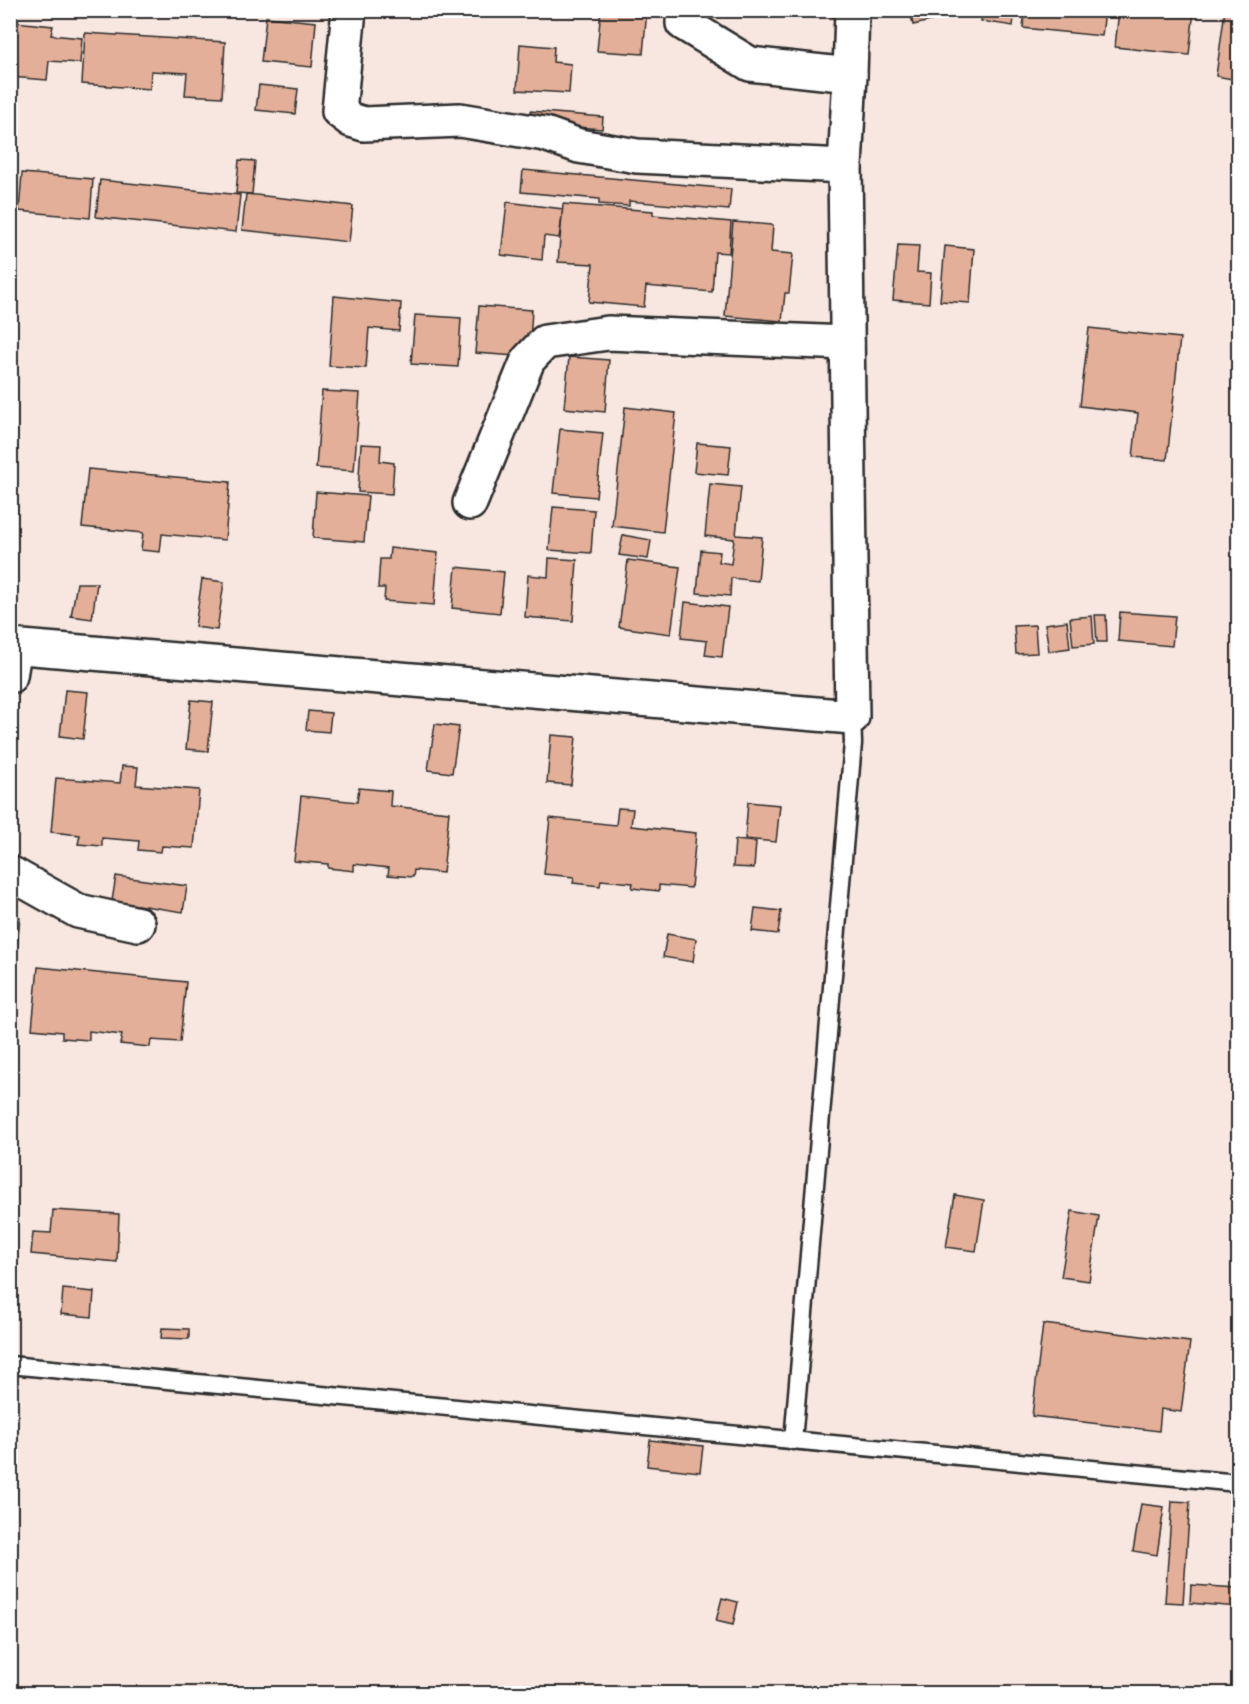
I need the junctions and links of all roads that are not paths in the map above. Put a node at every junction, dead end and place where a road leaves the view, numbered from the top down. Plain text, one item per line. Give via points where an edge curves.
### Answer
1 (349, 10) edge
2 (684, 10) edge
3 (852, 10) edge
4 (850, 75) junction
5 (845, 165) junction
6 (847, 343) junction
7 (470, 503) dead end
8 (12, 656) edge
9 (852, 717) junction
10 (10, 873) edge
11 (138, 924) dead end
12 (10, 1365) edge
13 (793, 1441) junction
14 (1239, 1483) edge

1 - 5 street via 339,111 351,120 364,124 460,120 545,134 579,146 638,156
2 - 4 street via 683,23 750,64
3 - 4 street
4 - 5 street
5 - 6 street
6 - 7 street via 608,333 545,342 528,360
6 - 9 street
8 - 9 street
9 - 13 lane via 853,743
10 - 11 street via 78,911
12 - 13 lane
13 - 14 lane

